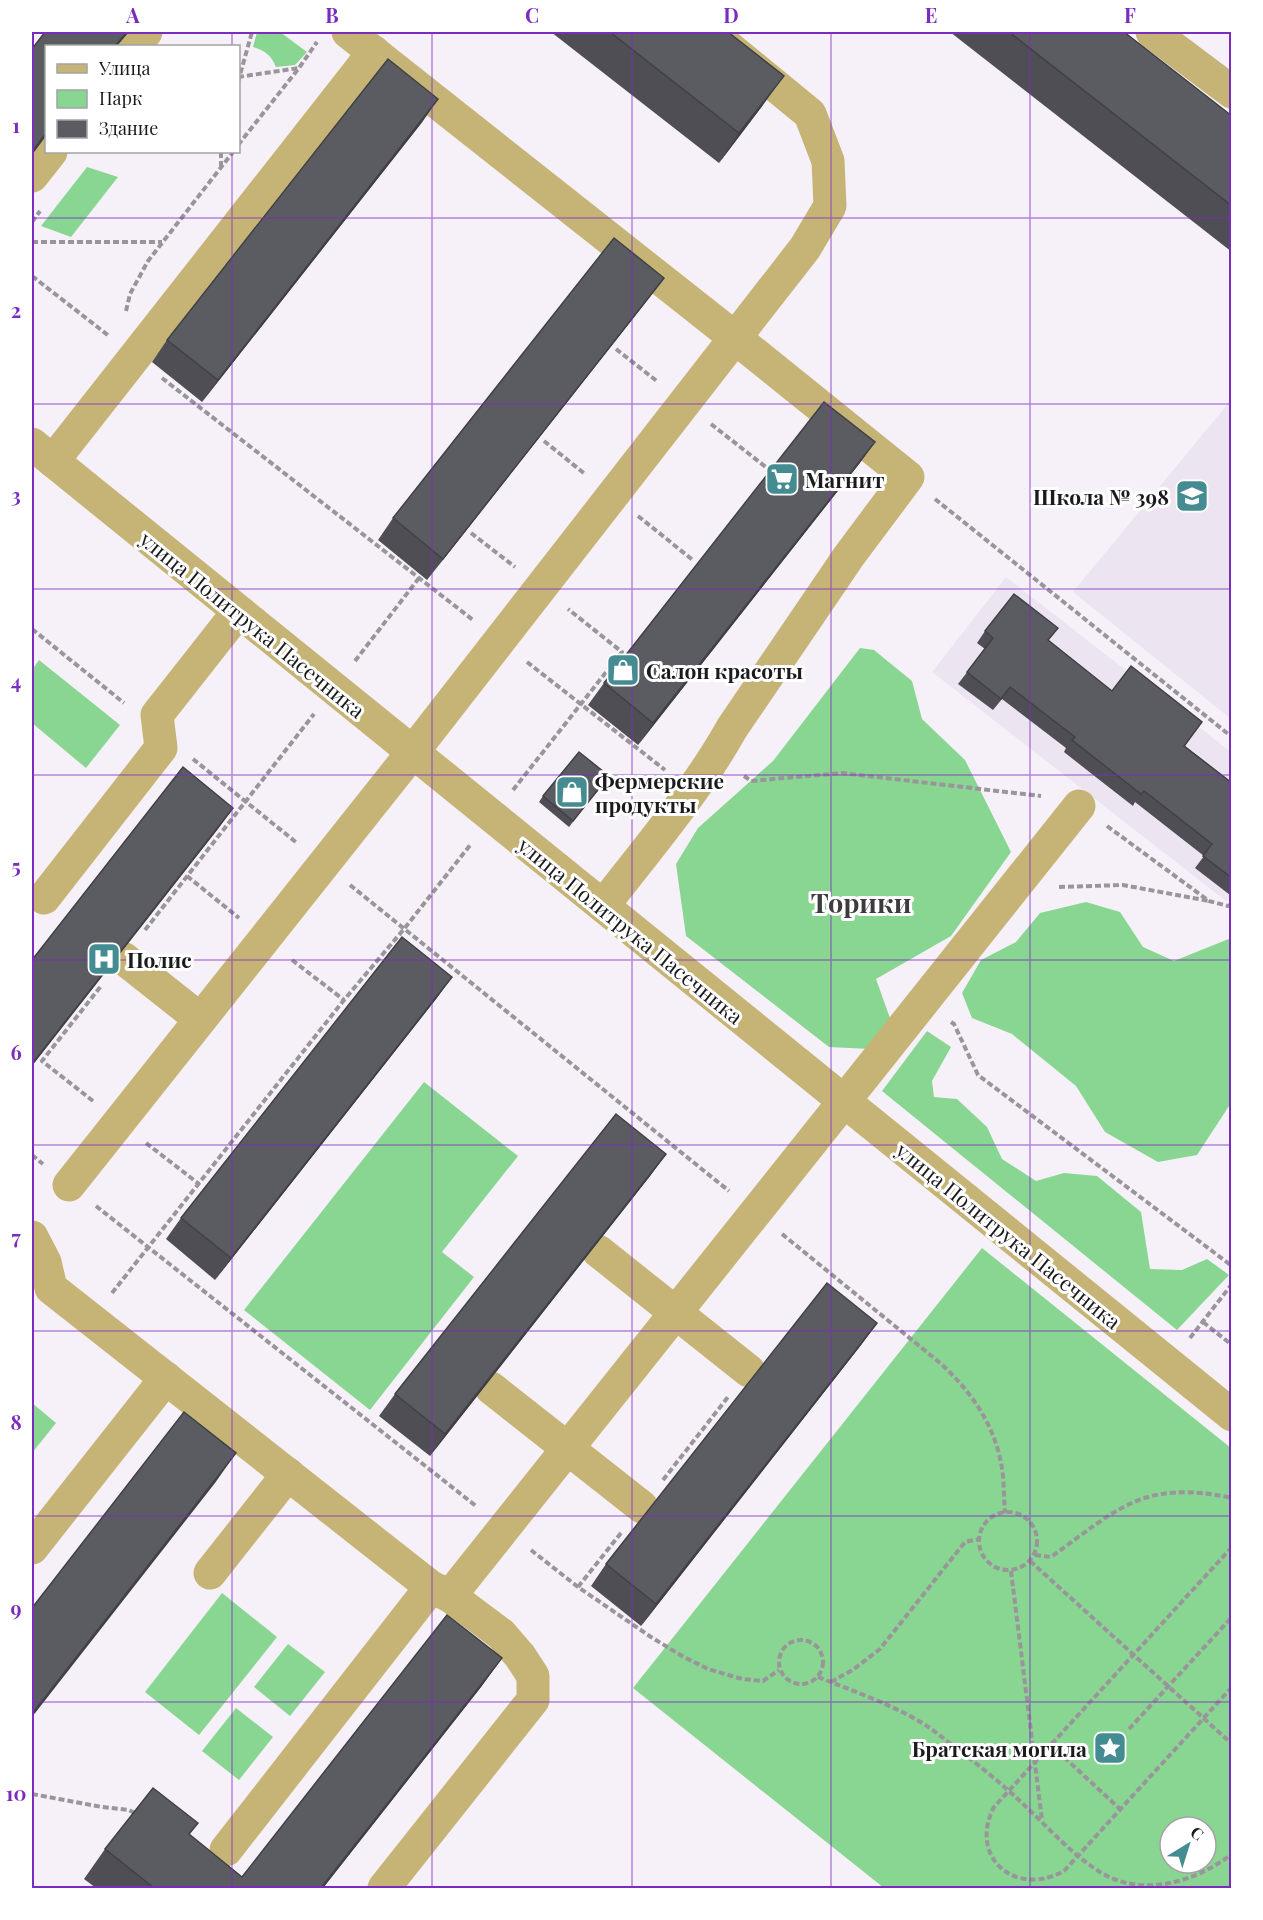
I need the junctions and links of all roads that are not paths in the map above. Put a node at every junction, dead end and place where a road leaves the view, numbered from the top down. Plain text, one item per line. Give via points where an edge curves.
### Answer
1 (146, 32) edge
2 (710, 32) edge
3 (1152, 32) edge
4 (333, 36) edge
5 (743, 41) edge
6 (135, 45) edge
7 (374, 52) junction
8 (1232, 92) edge
9 (50, 153) edge
10 (32, 176) edge
11 (734, 337) junction
12 (42, 453) edge
13 (238, 612) junction
14 (412, 753) junction
15 (1079, 806) road end
16 (44, 898) dead end
17 (603, 906) junction
18 (123, 958) edge
19 (200, 1019) junction
20 (844, 1101) junction
21 (69, 1185) road end
22 (32, 1237) edge
23 (598, 1251) edge
24 (676, 1313) junction
25 (749, 1371) dead end
26 (166, 1378) junction
27 (491, 1388) edge
28 (1232, 1415) edge
29 (568, 1449) junction
30 (288, 1474) junction
31 (642, 1507) dead end
32 (32, 1548) edge
33 (210, 1573) dead end
34 (441, 1592) junction
35 (226, 1850) dead end
36 (384, 1888) edge

1 - 6 street
2 - 5 street
3 - 8 street
4 - 7 street
5 - 11 street via 810,114 828,161 830,206 805,248
7 - 11 street
7 - 12 street
9 - 10 street
11 - 14 street
11 - 17 street via 908,477 849,556 693,791
12 - 13 street, улица Политрука Пасечника
13 - 14 street, улица Политрука Пасечника
13 - 16 street via 157,715 161,748
14 - 17 street, улица Политрука Пасечника
14 - 19 street
15 - 20 street
17 - 20 street, улица Политрука Пасечника
18 - 19 street
19 - 21 street
20 - 24 street
20 - 28 street, улица Политрука Пасечника
22 - 26 street via 45,1262 51,1288
23 - 24 street
24 - 25 street
24 - 29 street
26 - 30 street
26 - 32 street
27 - 29 street
29 - 31 street
29 - 34 street via 504,1529
30 - 33 street
30 - 34 street
34 - 35 street
34 - 36 street via 501,1634 520,1656 533,1676 533,1700

